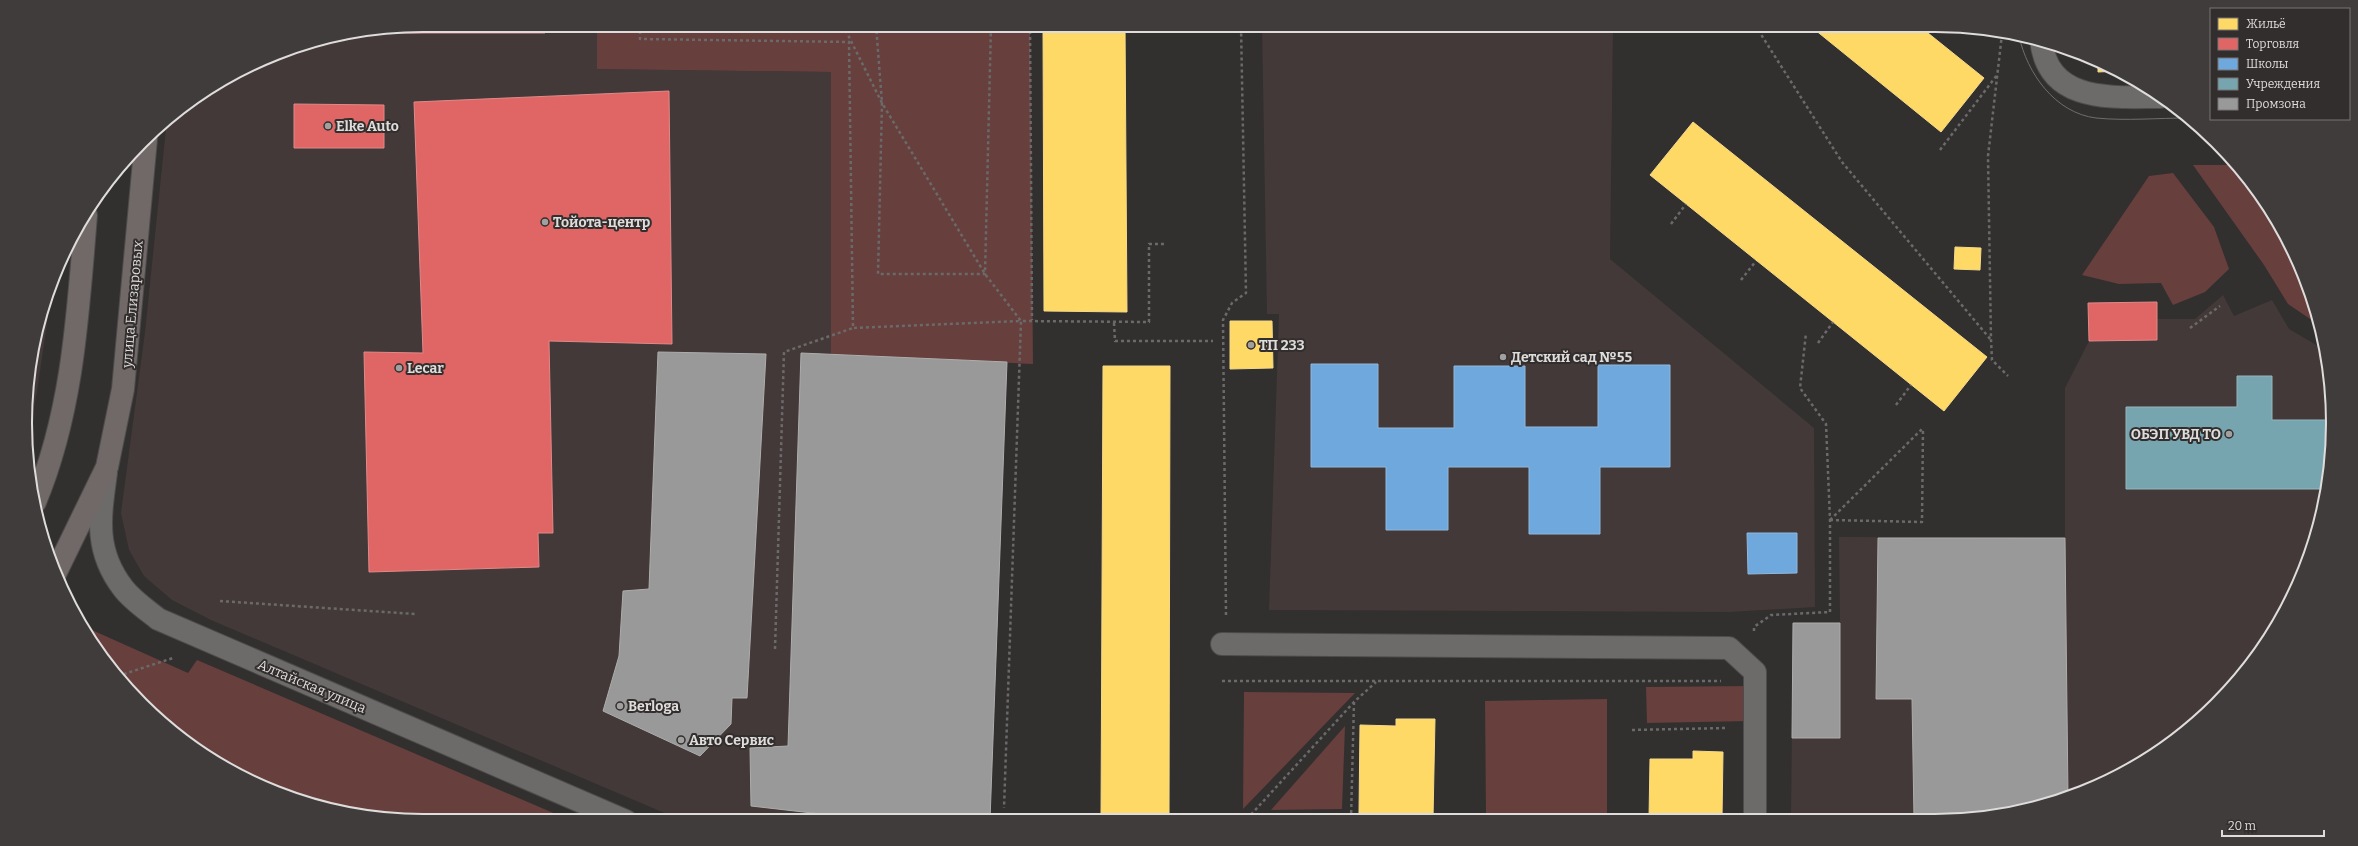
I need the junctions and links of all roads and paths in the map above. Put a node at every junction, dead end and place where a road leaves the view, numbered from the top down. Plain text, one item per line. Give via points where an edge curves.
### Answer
1 (640, 32) edge
2 (846, 32) edge
3 (877, 32) edge
4 (992, 32) edge
5 (1030, 32) edge
6 (1241, 32) edge
7 (1759, 32) edge
8 (2001, 38) edge
9 (850, 42) junction
10 (2043, 47) edge
11 (1997, 74) junction
12 (2150, 97) edge
13 (882, 103) junction
14 (145, 149) edge
15 (1940, 150) dead end
16 (1686, 204) dead end
17 (1671, 224) dead end
18 (85, 225) edge
19 (1165, 244) dead end
20 (1756, 261) dead end
21 (985, 274) junction
22 (1741, 280) dead end
23 (2220, 306) dead end
24 (1032, 320) junction
25 (1021, 321) junction
26 (1833, 322) dead end
27 (1114, 323) junction
28 (853, 328) junction
29 (2190, 328) dead end
30 (1806, 333) dead end
31 (1991, 340) junction
32 (1213, 341) dead end
33 (1818, 342) dead end
34 (2008, 376) dead end
35 (1911, 385) dead end
36 (1896, 405) dead end
37 (107, 467) junction
38 (39, 493) edge
39 (1830, 520) junction
40 (59, 565) edge
41 (220, 601) dead end
42 (415, 614) dead end
43 (1226, 616) dead end
44 (1748, 627) dead end
45 (1754, 627) junction
46 (1222, 644) dead end
47 (775, 649) dead end
48 (177, 656) dead end
49 (124, 674) edge
50 (1755, 676) junction
51 (1222, 681) dead end
52 (1377, 682) junction
53 (1354, 702) junction
54 (1755, 727) junction
55 (1632, 730) dead end
56 (1004, 808) dead end
57 (610, 814) edge
58 (1252, 814) edge
59 (1351, 814) edge
60 (1755, 814) edge

1 - 9 path via 640,38
2 - 9 path
3 - 13 path
4 - 21 path
5 - 24 path
6 - 43 path via 1246,293 1232,303 1223,320
7 - 31 path via 1842,162
8 - 11 path
9 - 13 path
9 - 28 path
10 - 12 street via 2048,66 2076,91 2094,96
11 - 15 path
11 - 31 path via 1988,156
13 - 21 path
13 - 21 path via 878,274
14 - 37 main road, улица Елизаровых via 123,389
16 - 17 path
18 - 38 main road via 68,394 50,467
19 - 27 path via 1149,244 1149,322
20 - 22 path
21 - 25 path
23 - 29 path
24 - 25 path
24 - 27 path
25 - 28 path
25 - 56 path
26 - 33 path
27 - 32 path via 1115,341
28 - 47 path via 784,352
30 - 39 path via 1800,388 1826,424
31 - 34 path via 1992,360
35 - 36 path
37 - 40 main road, улица Елизаровых
37 - 57 street, Алтайская улица via 100,522 106,559 124,589 158,619
39 - 39 path via 1846,504 1923,428 1922,522
39 - 45 path via 1830,612 1771,615
41 - 42 path
44 - 45 path
45 - 50 path
46 - 50 street via 1729,648
48 - 49 path
50 - 52 path
50 - 54 street
51 - 52 path
52 - 53 path
53 - 58 path
53 - 59 path
54 - 55 path
54 - 60 street

